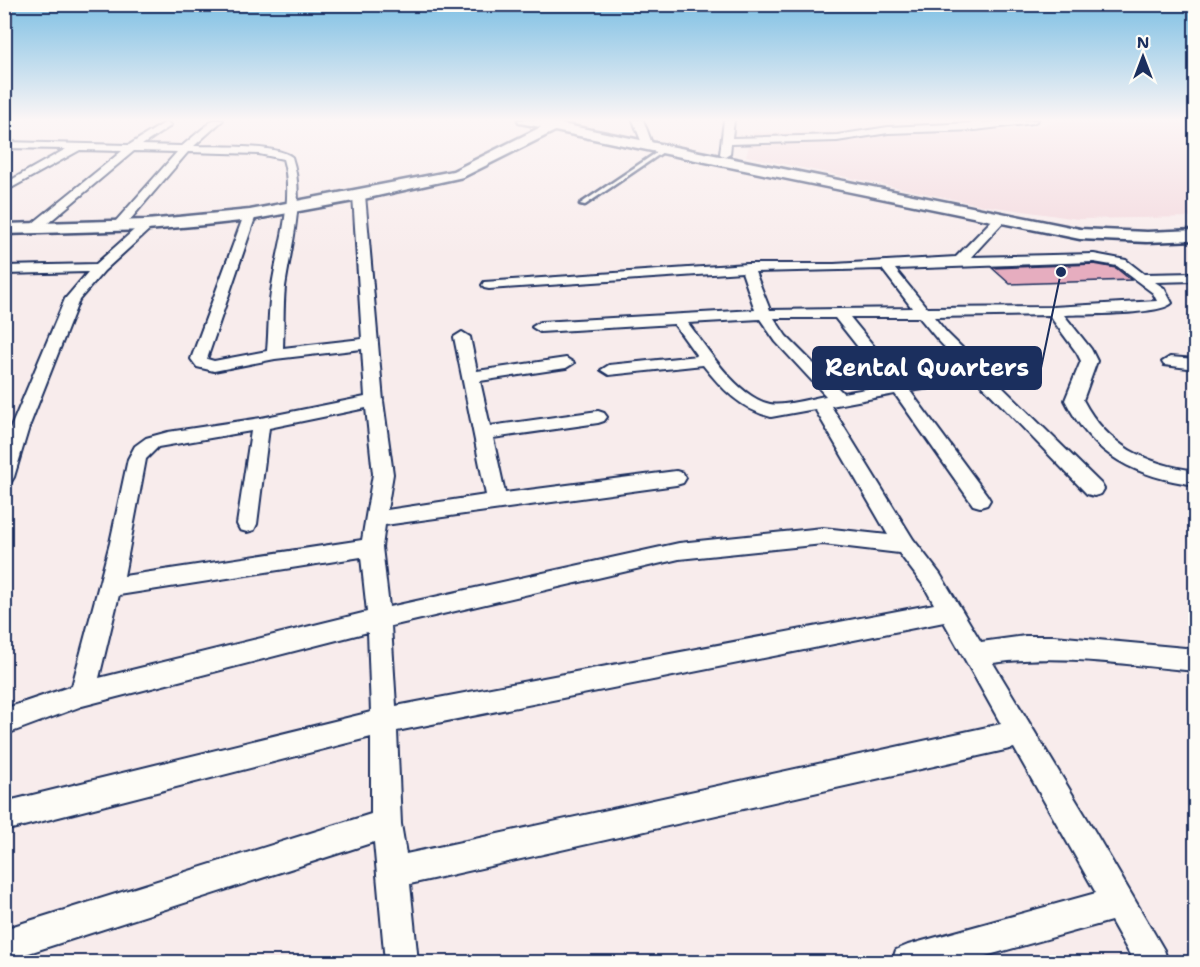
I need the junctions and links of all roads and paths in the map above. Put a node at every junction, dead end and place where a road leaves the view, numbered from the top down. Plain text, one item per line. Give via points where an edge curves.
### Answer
1 (47, 165) edge
2 (111, 165) edge
3 (171, 165) edge
4 (290, 165) edge
5 (479, 165) edge
6 (641, 165) edge
7 (734, 165) edge
8 (4, 189) edge
9 (363, 195) junction
10 (583, 204) dead end
11 (290, 208) junction
12 (250, 214) junction
13 (1000, 219) junction
14 (119, 225) junction
15 (147, 225) junction
16 (37, 226) junction
17 (4, 229) edge
18 (1080, 234) junction
19 (1196, 235) edge
20 (1085, 258) junction
21 (960, 261) junction
22 (886, 266) junction
23 (99, 268) junction
24 (747, 268) junction
25 (4, 270) edge
26 (1196, 277) edge
27 (1143, 278) junction
28 (489, 285) dead end
29 (922, 311) junction
30 (1053, 311) junction
31 (764, 314) junction
32 (839, 314) junction
33 (678, 319) junction
34 (540, 327) dead end
35 (462, 337) dead end
36 (370, 343) junction
37 (275, 354) junction
38 (709, 360) junction
39 (1170, 362) dead end
40 (566, 363) dead end
41 (1196, 364) edge
42 (609, 370) dead end
43 (980, 376) junction
44 (470, 377) junction
45 (899, 387) junction
46 (375, 401) junction
47 (830, 401) junction
48 (598, 417) dead end
49 (261, 424) junction
50 (12, 429) edge
51 (482, 433) junction
52 (4, 477) edge
53 (676, 478) dead end
54 (1196, 478) edge
55 (1094, 489) dead end
56 (980, 500) dead end
57 (497, 501) junction
58 (376, 519) junction
59 (247, 524) dead end
60 (905, 546) junction
61 (372, 547) junction
62 (108, 587) junction
63 (951, 611) junction
64 (379, 619) junction
65 (977, 654) junction
66 (1196, 660) edge
67 (82, 694) junction
68 (384, 721) junction
69 (4, 722) edge
70 (1020, 733) junction
71 (4, 817) edge
72 (386, 824) junction
73 (394, 872) junction
74 (1118, 903) junction
75 (4, 945) edge
76 (402, 963) edge
77 (908, 963) edge
78 (1152, 963) edge

1 - 8 street
2 - 16 street
3 - 14 street
4 - 11 street
5 - 9 street
6 - 10 lane
7 - 13 street
9 - 11 street
9 - 36 street
11 - 12 street
11 - 37 street via 277,298
12 - 15 street
12 - 37 street via 199,359 214,366
13 - 18 street
13 - 21 street
14 - 15 street
14 - 16 street
15 - 23 street
16 - 17 street
18 - 19 street
18 - 20 street
20 - 21 street
20 - 27 street via 1114,260
21 - 22 street
22 - 24 street
22 - 29 street
23 - 25 street
23 - 50 street via 72,299
24 - 28 street
24 - 31 street
26 - 27 street
27 - 30 street via 1162,294 1166,303
29 - 30 street
29 - 32 street
29 - 43 street
30 - 54 street via 1089,361 1074,400 1088,424 1132,460 1153,470
31 - 32 street
31 - 33 street
31 - 47 street
32 - 45 street
33 - 34 street
33 - 38 street
35 - 44 street
36 - 37 street
36 - 46 street
38 - 42 street
38 - 47 street via 738,395 758,408 771,411
39 - 41 street
40 - 44 street
43 - 45 street
43 - 55 street
44 - 51 street
45 - 47 street
45 - 56 street
46 - 49 street
46 - 58 street via 383,474
47 - 60 street
48 - 51 street
49 - 59 street
49 - 62 street via 168,438 152,442 142,450
50 - 52 street
51 - 57 street
53 - 57 street
57 - 58 street
58 - 61 street
60 - 63 street
60 - 64 street via 823,536 679,551
61 - 62 street
61 - 64 street
62 - 67 street
63 - 65 street
63 - 68 street
64 - 67 street
64 - 68 street
65 - 66 street via 1054,647
65 - 70 street
67 - 69 street
68 - 71 street
68 - 72 street
70 - 73 street
70 - 74 street
72 - 73 street
72 - 75 street
73 - 76 street
74 - 77 street
74 - 78 street

